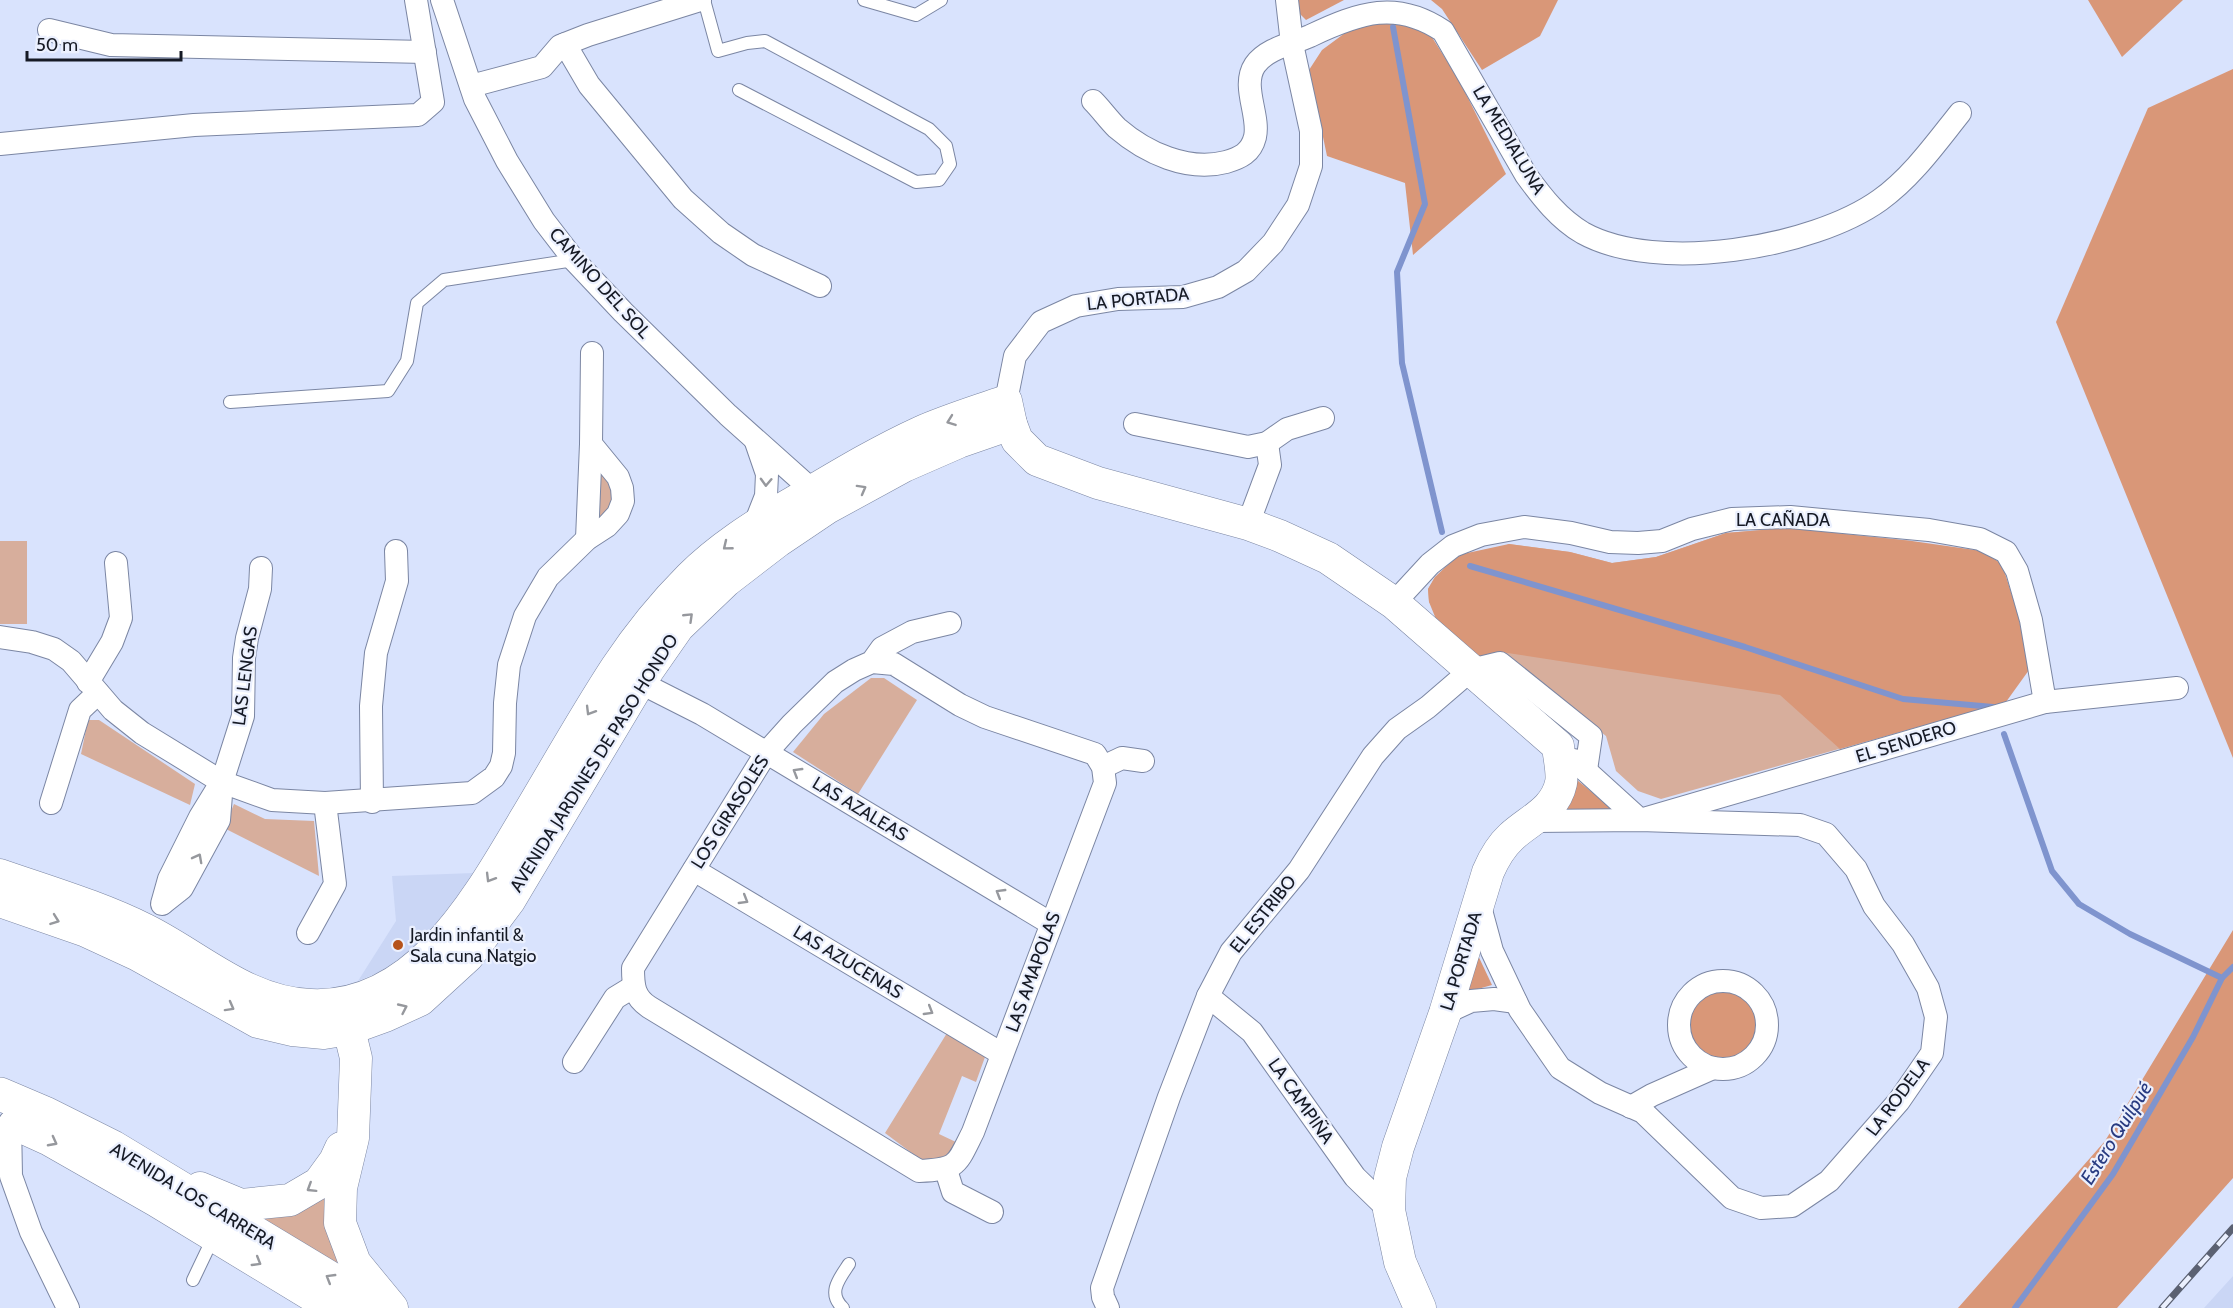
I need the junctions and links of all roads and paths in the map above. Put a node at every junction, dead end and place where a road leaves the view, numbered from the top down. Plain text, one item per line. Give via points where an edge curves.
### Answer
1 (416, 0) edge
2 (442, 0) edge
3 (702, 0) edge
4 (864, 0) edge
5 (941, 0) edge
6 (1287, 0) edge
7 (49, 30) dead end
8 (565, 44) junction
9 (1292, 44) junction
10 (425, 52) junction
11 (471, 86) junction
12 (739, 90) dead end
13 (1093, 100) dead end
14 (1960, 113) dead end
15 (0, 144) edge
16 (574, 260) junction
17 (820, 286) dead end
18 (592, 353) dead end
19 (230, 402) dead end
20 (1008, 413) junction
21 (1323, 418) dead end
22 (1135, 424) dead end
23 (755, 440) junction
24 (1267, 443) junction
25 (591, 444) junction
26 (819, 499) junction
27 (755, 524) junction
28 (1248, 524) junction
29 (587, 539) junction
30 (396, 551) dead end
31 (116, 563) dead end
32 (261, 568) dead end
33 (1394, 603) junction
34 (950, 623) dead end
35 (0, 637) edge
36 (872, 662) junction
37 (1471, 670) junction
38 (627, 676) junction
39 (93, 687) junction
40 (2177, 688) dead end
41 (2045, 702) junction
42 (1558, 746) junction
43 (762, 759) junction
44 (1143, 761) dead end
45 (1103, 767) junction
46 (1586, 770) junction
47 (222, 782) junction
48 (372, 802) junction
49 (51, 803) dead end
50 (325, 804) junction
51 (1640, 820) junction
52 (1534, 821) junction
53 (694, 870) junction
54 (0, 875) edge
55 (0, 901) edge
56 (1478, 901) junction
57 (1050, 923) junction
58 (308, 933) dead end
59 (143, 943) junction
60 (633, 987) junction
61 (1208, 996) junction
62 (1516, 1002) junction
63 (1445, 1013) junction
64 (346, 1017) junction
65 (1002, 1054) junction
66 (574, 1062) dead end
67 (1713, 1068) dead end
68 (1631, 1107) junction
69 (4, 1111) edge
70 (353, 1123) junction
71 (144, 1166) junction
72 (946, 1170) junction
73 (1389, 1210) junction
74 (992, 1212) dead end
75 (214, 1237) junction
76 (849, 1264) dead end
77 (193, 1280) dead end
78 (68, 1308) edge
79 (334, 1308) edge
80 (380, 1308) edge
81 (392, 1308) edge
82 (843, 1308) edge
83 (1108, 1308) edge
84 (1420, 1308) edge

1 - 10 street
2 - 11 street, CAMINO DEL SOL
3 - 8 street
3 - 12 lane via 718,51 765,41 929,129 946,146 950,164 939,180 916,182
4 - 5 lane via 916,15
6 - 9 street, LA PORTADA
7 - 10 street via 111,45
8 - 11 street via 542,67
8 - 17 street via 588,85 683,199 753,255
9 - 13 street, LA MEDIALUNA via 1267,53 1254,66 1250,82 1255,136 1250,150 1240,158 1211,166 1179,162 1144,148 1117,127
9 - 14 street, LA MEDIALUNA via 1369,5 1387,1 1421,10 1443,32 1526,175 1562,218 1612,246 1653,253 1721,252 1773,243 1835,224 1880,201 1911,174
9 - 20 street, LA PORTADA via 1311,131 1311,166 1298,205 1273,243 1246,271 1218,287 1183,297 1118,299 1076,306 1041,322 1015,356
10 - 15 street via 433,102 418,115 194,125
11 - 16 street, CAMINO DEL SOL via 507,161
16 - 19 lane via 444,280 417,303 407,361 388,391
16 - 23 street, CAMINO DEL SOL
18 - 25 street
20 - 26 street, AVENIDA JARDINES DE PASO HONDO via 924,431 853,465
20 - 28 street via 1017,440 1037,460 1098,483
21 - 24 street via 1287,429
22 - 24 street via 1248,447
23 - 26 street, CAMINO DEL SOL
23 -> 27 street, CAMINO DEL SOL via 767,474 766,496
24 - 28 street via 1270,465
25 - 29 street
25 - 29 street via 618,477 623,501 607,526
26 - 27 street, AVENIDA JARDINES DE PASO HONDO
38 -> 26 street, AVENIDA JARDINES DE PASO HONDO via 726,581 778,541
27 -> 38 street, AVENIDA JARDINES DE PASO HONDO via 685,582 651,619
28 - 33 street via 1328,558
29 - 48 street via 548,577 525,616 509,664 504,753 494,777 472,793
30 - 48 street via 397,581 376,653 371,706
31 - 39 street via 121,618
32 - 47 street, LAS LENGAS via 244,658 243,716
33 - 37 street
33 - 41 street, LA CAÑADA via 1430,564 1453,546 1481,535 1524,528 1638,543 1662,541 1732,519 1790,517 1929,530 1980,539 2006,552 2017,571 2031,620
34 - 36 street, LOS GIRASOLES via 912,632 882,648
35 - 39 street via 54,649 71,661
36 - 43 street, LOS GIRASOLES via 835,682
36 - 45 street via 894,664 985,717 1095,754
37 - 42 street
37 - 46 street via 1500,663 1591,736
37 - 61 street, EL ESTRIBO via 1397,729 1373,756 1299,870 1231,952
38 - 43 street, LAS AZALEAS via 702,714
38 - 64 street, AVENIDA JARDINES DE PASO HONDO via 509,901 468,956 420,1000 385,1016
39 - 47 street via 113,710 142,733
39 - 49 street via 80,710
40 - 41 street, EL SENDERO
41 - 51 street, EL SENDERO
42 - 46 street
42 - 52 street, LA PORTADA via 1561,783 1552,802
43 - 53 street, LOS GIRASOLES
57 -> 43 street, LAS AZALEAS
44 - 45 street via 1122,758
45 - 57 street, LAS AMAPOLAS via 1105,783
46 - 51 street
47 - 50 street via 272,800
47 - 59 street, LAS LENGAS via 174,868 163,903
48 - 50 street
50 - 58 street via 334,884
51 - 52 street, LA RODELA
51 - 68 street, LA RODELA via 1800,825 1826,834 1856,869 1874,906 1903,944 1928,988 1936,1017 1932,1053 1899,1101 1829,1181 1792,1206 1761,1208 1732,1198 1643,1112
52 - 56 street, LA PORTADA via 1497,852
53 - 60 street, LOS GIRASOLES via 633,968
53 -> 65 street, LAS AZUCENAS
54 - 59 street, AVENIDA JARDINES DE PASO HONDO via 102,911
55 -> 59 street, AVENIDA JARDINES DE PASO HONDO via 86,932
56 - 62 street, LA RODELA via 1492,951
56 - 63 street, LA PORTADA
57 - 65 street, LAS AMAPOLAS
59 - 64 street, AVENIDA JARDINES DE PASO HONDO via 258,1022 324,1033
60 - 66 street via 615,998
60 - 72 street via 639,1000 649,1007 918,1171
61 - 73 street, LA CAMPIÑA via 1252,1032 1355,1177
61 - 83 street, EL ESTRIBO via 1102,1288
62 - 63 street via 1471,1001
62 - 68 street, LA RODELA via 1560,1068
63 - 73 street, LA PORTADA via 1398,1147 1390,1178
64 - 70 street via 356,1058
65 - 72 street, LAS AMAPOLAS via 973,1132 959,1159
67 - 68 street
69 - 71 main road, AVENIDA LOS CARRERA via 80,1130
69 -> 75 main road, AVENIDA LOS CARRERA
69 - 78 street via 11,1176 31,1232
70 -> 71 street via 319,1184 291,1200 241,1205
70 - 81 street via 341,1188 340,1222 355,1263
80 -> 71 main road, AVENIDA LOS CARRERA
72 - 74 street via 953,1192
73 - 84 street, LA PORTADA via 1400,1262
75 - 77 lane
75 -> 79 main road, AVENIDA LOS CARRERA
76 - 82 lane via 835,1286 835,1297

